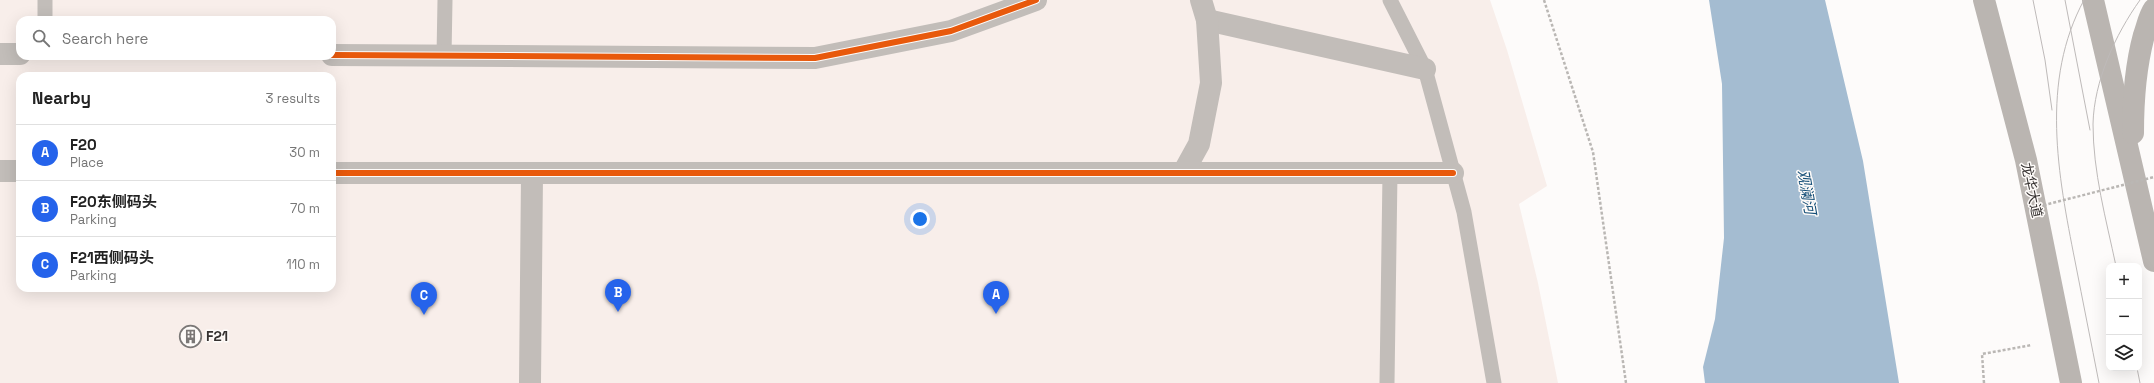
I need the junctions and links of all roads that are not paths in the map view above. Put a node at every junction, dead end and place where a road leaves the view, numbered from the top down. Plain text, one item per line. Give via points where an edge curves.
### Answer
1 (45, 0) edge
2 (445, 0) edge
3 (1036, 0) edge
4 (1390, 0) edge
5 (1984, 0) edge
6 (2093, 0) edge
7 (2154, 9) edge
8 (1204, 10) edge
9 (45, 16) edge
10 (0, 54) edge
11 (16, 54) edge
12 (336, 56) edge
13 (444, 56) junction
14 (1425, 69) junction
15 (0, 171) edge
16 (16, 171) edge
17 (336, 173) edge
18 (1183, 173) junction
19 (1390, 173) junction
20 (1453, 173) junction
21 (532, 175) junction
22 (2144, 177) edge
23 (2154, 261) edge
24 (530, 383) edge
25 (1387, 383) edge
26 (1494, 383) edge
27 (2071, 383) edge

1 - 9 lane
2 - 13 lane
3 - 13 street via 951,31 815,58
4 - 14 lane
5 - 27 main road, 龙华大道 via 2026,160
6 - 22 main road
7 - 22 main road via 2142,46 2133,94
8 - 14 street
8 - 18 street via 1211,83 1199,144
10 - 11 street
12 - 13 street
14 - 20 lane
15 - 16 street
17 - 21 street
18 - 19 street
18 - 21 street
19 - 20 street
19 - 25 lane
20 - 26 lane via 1464,212
21 - 24 street
22 - 23 main road

